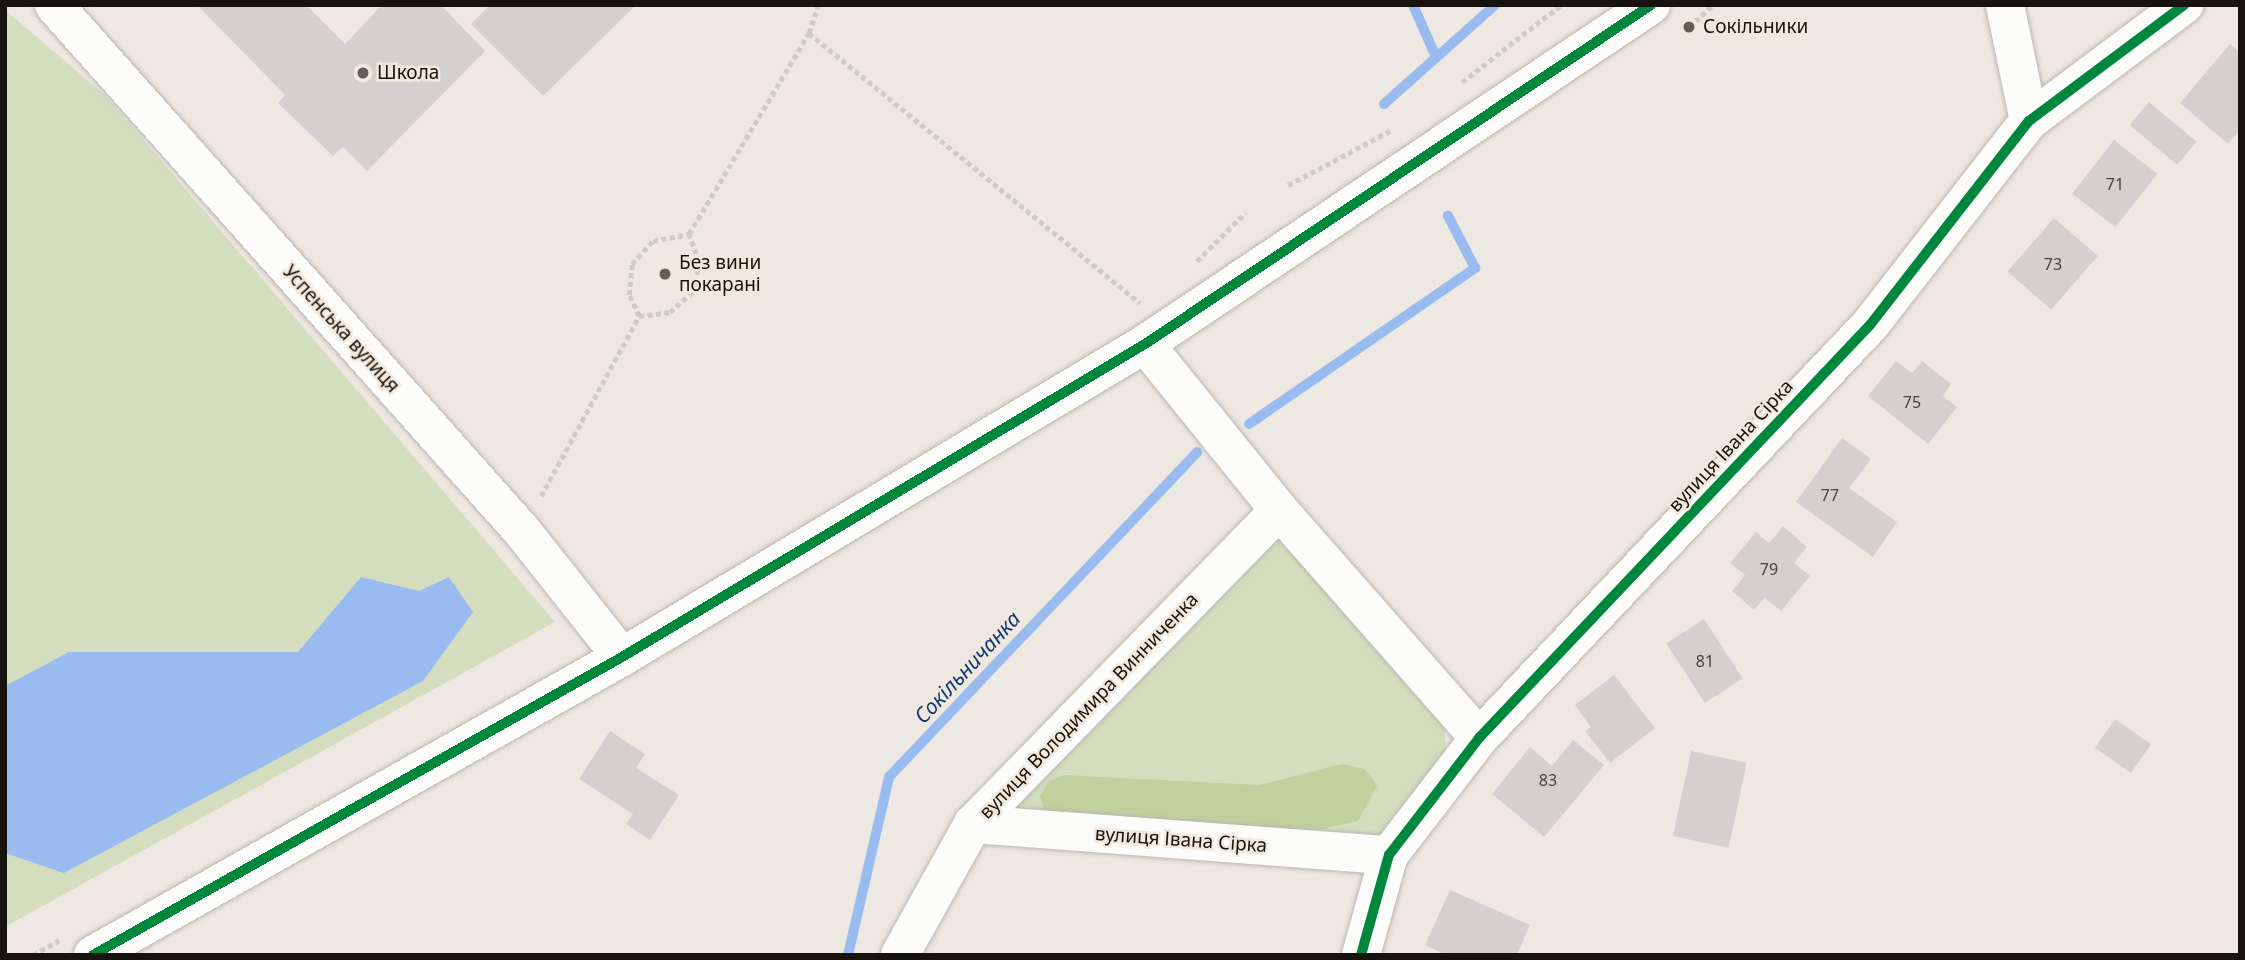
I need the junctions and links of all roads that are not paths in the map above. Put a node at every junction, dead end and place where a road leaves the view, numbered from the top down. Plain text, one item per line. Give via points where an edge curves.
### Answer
1 (54, 5) edge
2 (1651, 5) edge
3 (2006, 5) edge
4 (2184, 5) edge
5 (2029, 121) junction
6 (1147, 327) junction
7 (1279, 510) junction
8 (622, 657) junction
9 (1479, 738) junction
10 (973, 824) junction
11 (1389, 855) junction
12 (93, 955) edge
13 (900, 955) edge
14 (1361, 955) edge

1 - 8 street, Успенська вулиця via 522,531
2 - 6 street
3 - 5 street
4 - 5 street, вулиця Івана Сірка
5 - 9 street, вулиця Івана Сірка via 1870,325
6 - 7 street
6 - 8 street
7 - 9 street
7 - 10 street, вулиця Володимира Винниченка
8 - 12 street
9 - 11 street, вулиця Івана Сірка
10 - 11 street, вулиця Івана Сірка
10 - 13 street, вулиця Володимира Винниченка
11 - 14 street, вулиця Івана Сірка

